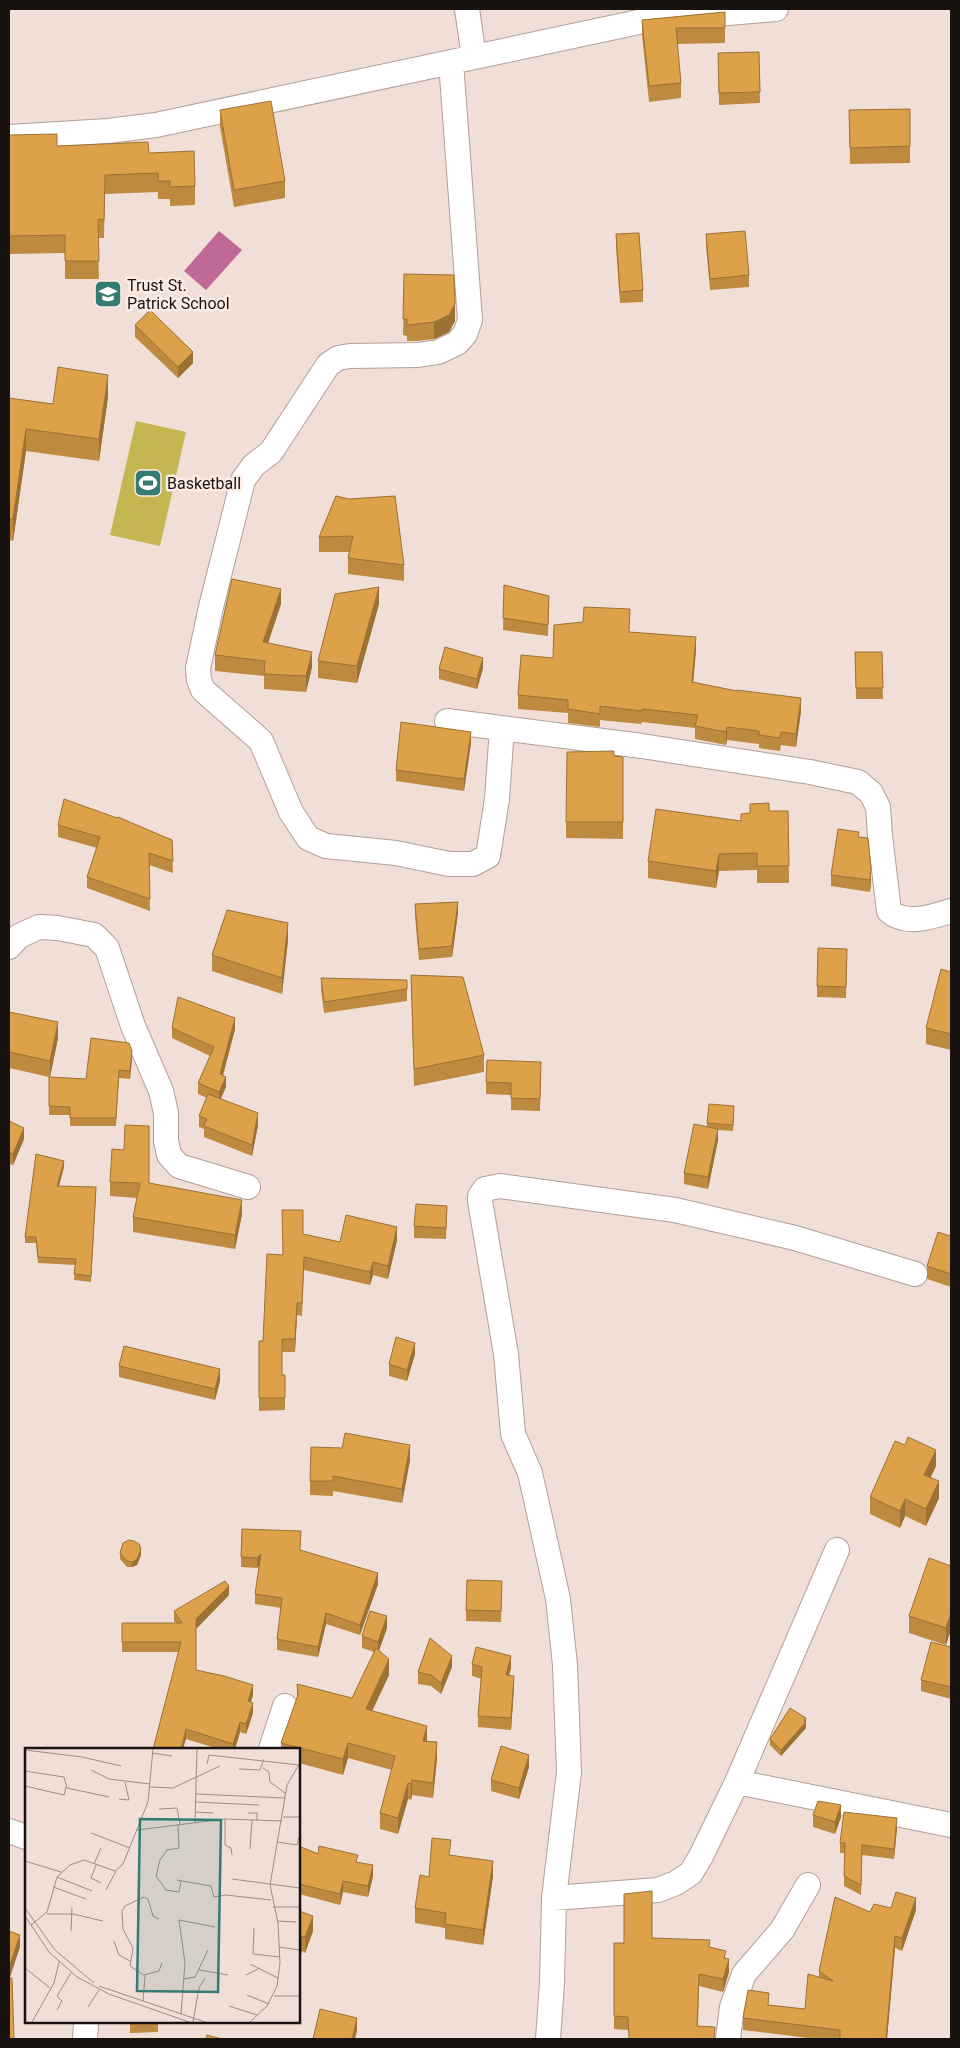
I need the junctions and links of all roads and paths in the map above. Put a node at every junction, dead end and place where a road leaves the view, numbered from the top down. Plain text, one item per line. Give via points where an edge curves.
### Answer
1 (467, 9) edge
2 (776, 9) edge
3 (648, 15) edge
4 (463, 60) junction
5 (9, 137) edge
6 (447, 721) dead end
7 (502, 728) junction
8 (951, 912) edge
9 (9, 947) edge
10 (248, 1187) dead end
11 (915, 1274) dead end
12 (837, 1550) dead end
13 (285, 1706) dead end
14 (271, 1748) edge
15 (737, 1782) junction
16 (951, 1825) edge
17 (9, 1831) edge
18 (25, 1837) edge
19 (808, 1885) dead end
20 (554, 1898) junction
21 (86, 2023) edge
22 (84, 2039) edge
23 (548, 2039) edge
24 (728, 2039) edge

1 - 4 street
2 - 3 street
3 - 4 street
4 - 5 street via 156,125
4 - 7 street via 470,320 465,334 458,343 438,352 418,356 350,356 338,358 328,365 271,452 254,465 243,480 198,668 203,690 261,741 291,812 308,838 326,846 396,853 449,864 473,864 488,856
6 - 7 street
7 - 8 street via 642,746 858,782 871,793 878,807 889,911 910,919
9 - 10 street via 20,936 39,927 94,935 107,948 133,1026 161,1091 169,1155 179,1166
11 - 20 street via 795,1238 675,1210 515,1187 490,1186 483,1192 480,1201 506,1354 513,1434 530,1473 559,1609 568,1713 569,1772
12 - 15 street
13 - 14 street
15 - 16 street
15 - 20 street via 701,1856 690,1873 676,1883 658,1890
17 - 18 street
19 - 24 street via 782,1930 744,1974 732,2007
20 - 23 street
21 - 22 street

